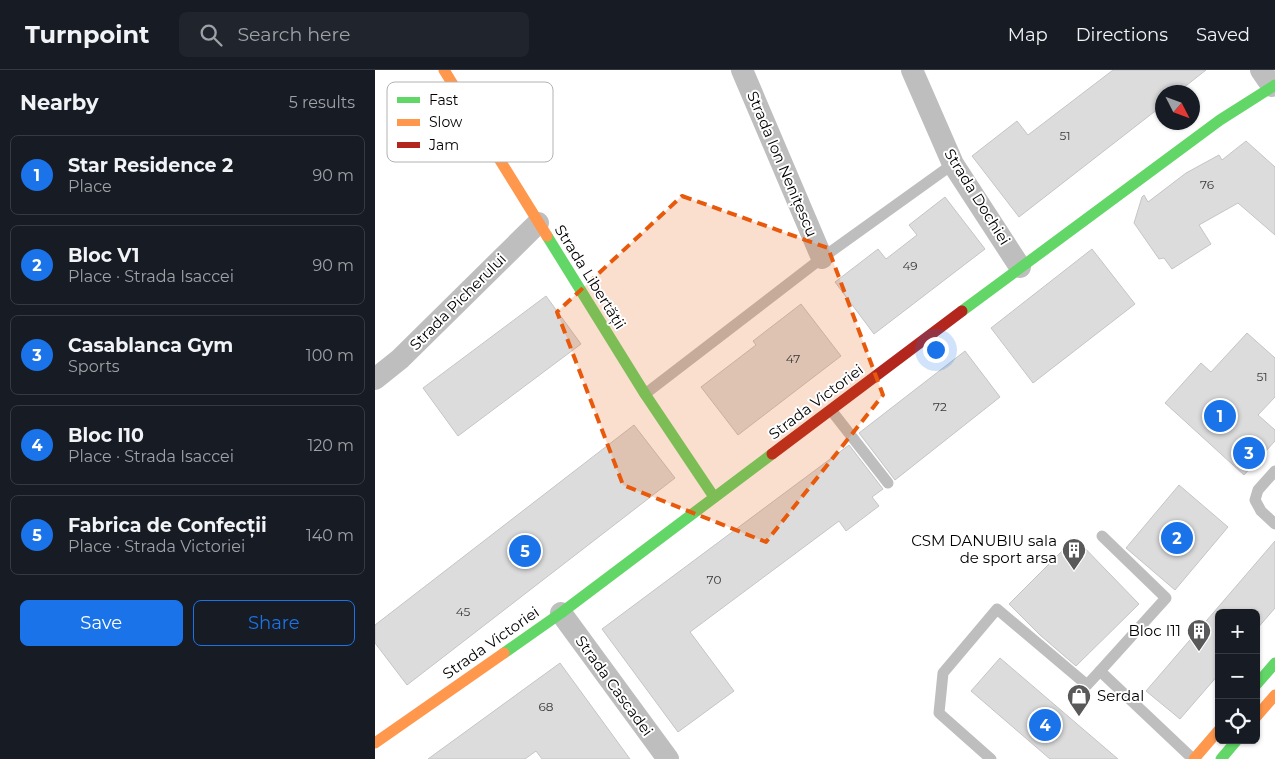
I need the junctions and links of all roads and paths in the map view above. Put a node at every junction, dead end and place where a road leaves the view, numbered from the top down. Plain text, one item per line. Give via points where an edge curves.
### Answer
1 (444, 70) edge
2 (743, 70) edge
3 (912, 70) edge
4 (451, 82) edge
5 (1271, 83) edge
6 (501, 162) edge
7 (953, 164) junction
8 (538, 223) junction
9 (822, 258) junction
10 (1021, 267) junction
11 (375, 379) edge
12 (645, 394) junction
13 (831, 410) junction
14 (1275, 470) edge
15 (887, 483) dead end
16 (714, 497) junction
17 (1275, 524) edge
18 (1102, 536) dead end
19 (561, 613) junction
20 (1275, 663) edge
21 (1099, 671) junction
22 (1260, 680) edge
23 (1275, 696) edge
24 (1260, 713) edge
25 (1215, 734) edge
26 (375, 743) edge
27 (1234, 744) edge
28 (668, 759) edge
29 (991, 759) edge
30 (1193, 759) edge
31 (1221, 759) edge

1 - 4 street, Strada Libertății
2 - 9 street, Strada Ion Nenițescu
3 - 7 street, Strada Dochiei
5 - 10 street, Strada Victoriei
6 - 8 street, Strada Libertății
7 - 9 lane
7 - 10 street, Strada Dochiei
8 - 11 street, Strada Picherului via 400,359
8 - 12 street, Strada Libertății
9 - 12 lane
10 - 13 street, Strada Victoriei
12 - 16 street, Strada Libertății
13 - 15 lane
13 - 16 street, Strada Victoriei
14 - 17 lane via 1258,490 1255,500
16 - 19 street, Strada Victoriei
18 - 21 lane via 1165,598
19 - 26 street, Strada Victoriei
19 - 28 street, Strada Cascadei
20 - 22 street
21 - 29 lane via 1087,685 997,609 943,673 939,713
21 - 30 lane
23 - 24 street
25 - 30 street
27 - 31 street

